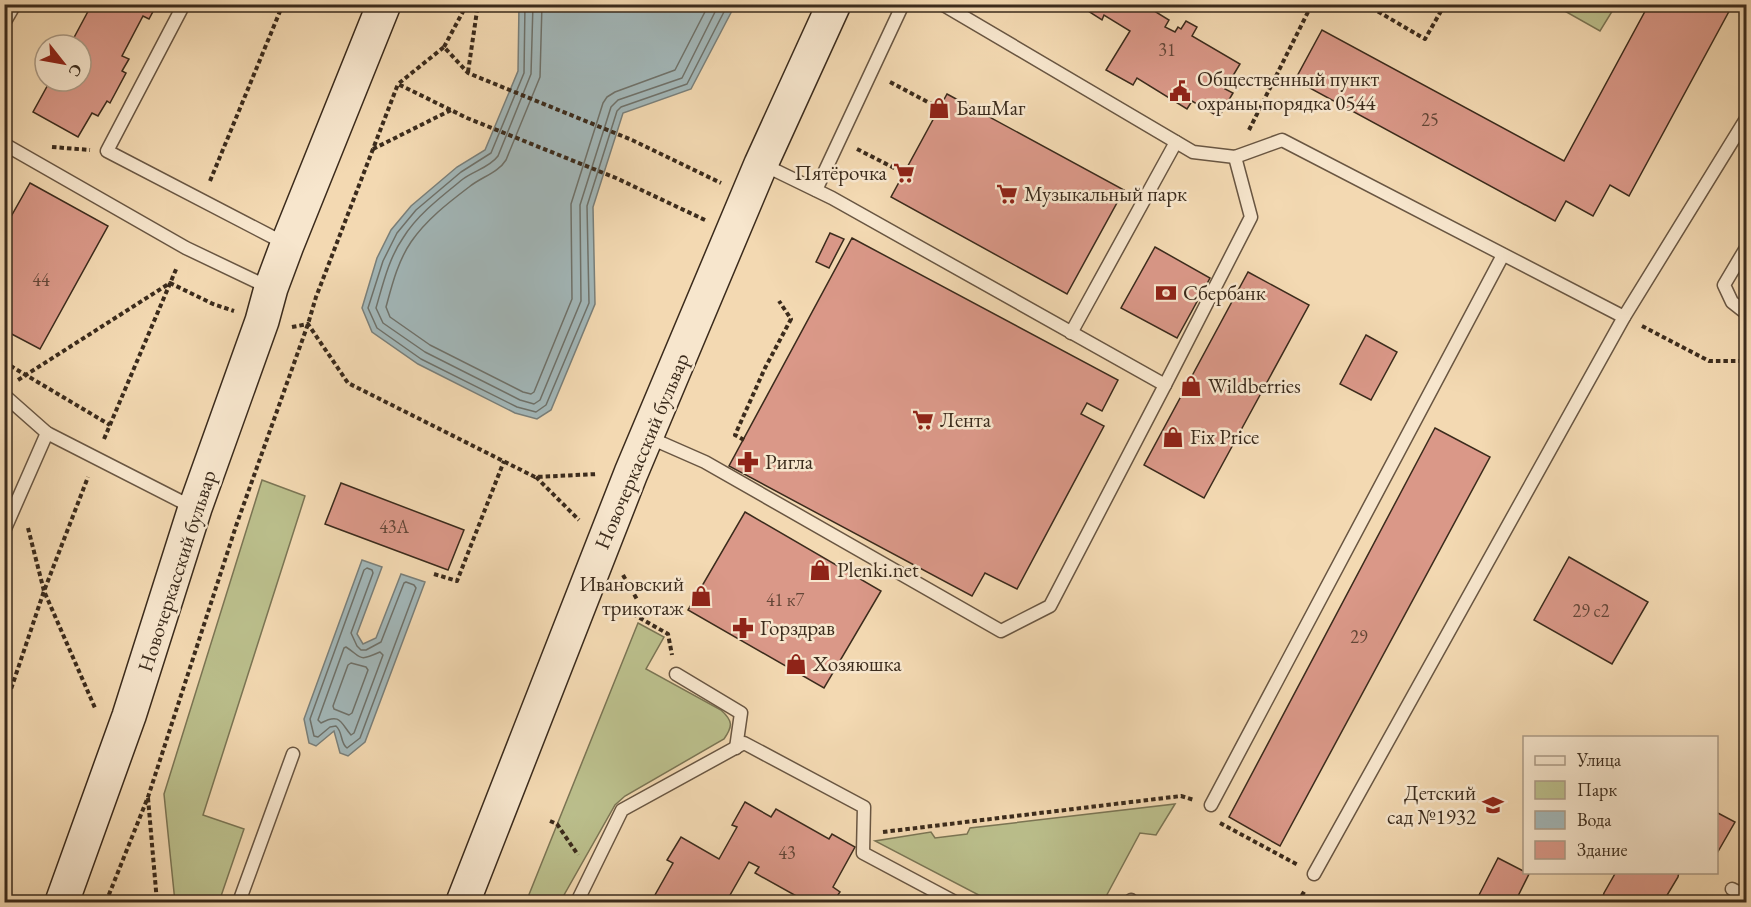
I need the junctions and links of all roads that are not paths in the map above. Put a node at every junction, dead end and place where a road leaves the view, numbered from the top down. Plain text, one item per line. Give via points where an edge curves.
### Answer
1 (15, 4) edge
2 (184, 4) edge
3 (384, 4) edge
4 (834, 4) edge
5 (903, 4) edge
6 (942, 4) edge
7 (4, 23) edge
8 (1746, 118) edge
9 (1176, 142) junction
10 (4, 144) edge
11 (1234, 158) junction
12 (761, 164) junction
13 (816, 190) junction
14 (287, 245) junction
15 (1746, 248) edge
16 (1503, 255) junction
17 (271, 288) junction
18 (1746, 313) edge
19 (1624, 317) junction
20 (1071, 333) junction
21 (1165, 385) junction
22 (4, 395) edge
23 (47, 433) junction
24 (647, 437) junction
25 (195, 508) junction
26 (4, 531) edge
27 (676, 674) road end
28 (736, 748) junction
29 (293, 754) dead end
30 (1211, 805) road end
31 (1314, 874) road end
32 (1732, 889) dead end
33 (1746, 896) edge
34 (62, 903) edge
35 (239, 903) edge
36 (463, 903) edge
37 (577, 903) edge
38 (955, 903) edge

1 - 7 lane
2 - 14 lane via 107,151
3 - 14 street, Новочеркасский бульвар
4 - 12 street, Новочеркасский бульвар
5 - 13 lane
6 - 9 lane
8 - 19 lane
9 - 11 lane via 1193,152
9 - 20 lane
10 - 17 lane via 186,248
11 - 16 lane via 1282,140
11 - 21 lane via 1251,217
12 - 13 lane
12 - 24 street, Новочеркасский бульвар
13 - 20 lane
14 - 17 street, Новочеркасский бульвар
15 - 18 lane via 1724,285 1732,302
16 - 19 lane
16 - 30 lane
17 - 25 street, Новочеркасский бульвар
19 - 31 lane
20 - 21 lane
21 - 24 lane via 1050,606 1002,631 705,462
22 - 23 lane
23 - 25 lane
23 - 26 lane
24 - 36 street, Новочеркасский бульвар
25 - 34 street, Новочеркасский бульвар via 129,716
27 - 28 lane via 741,713
28 - 37 lane via 622,810
28 - 38 lane via 744,743 864,807 863,854
29 - 35 lane
32 - 33 lane

